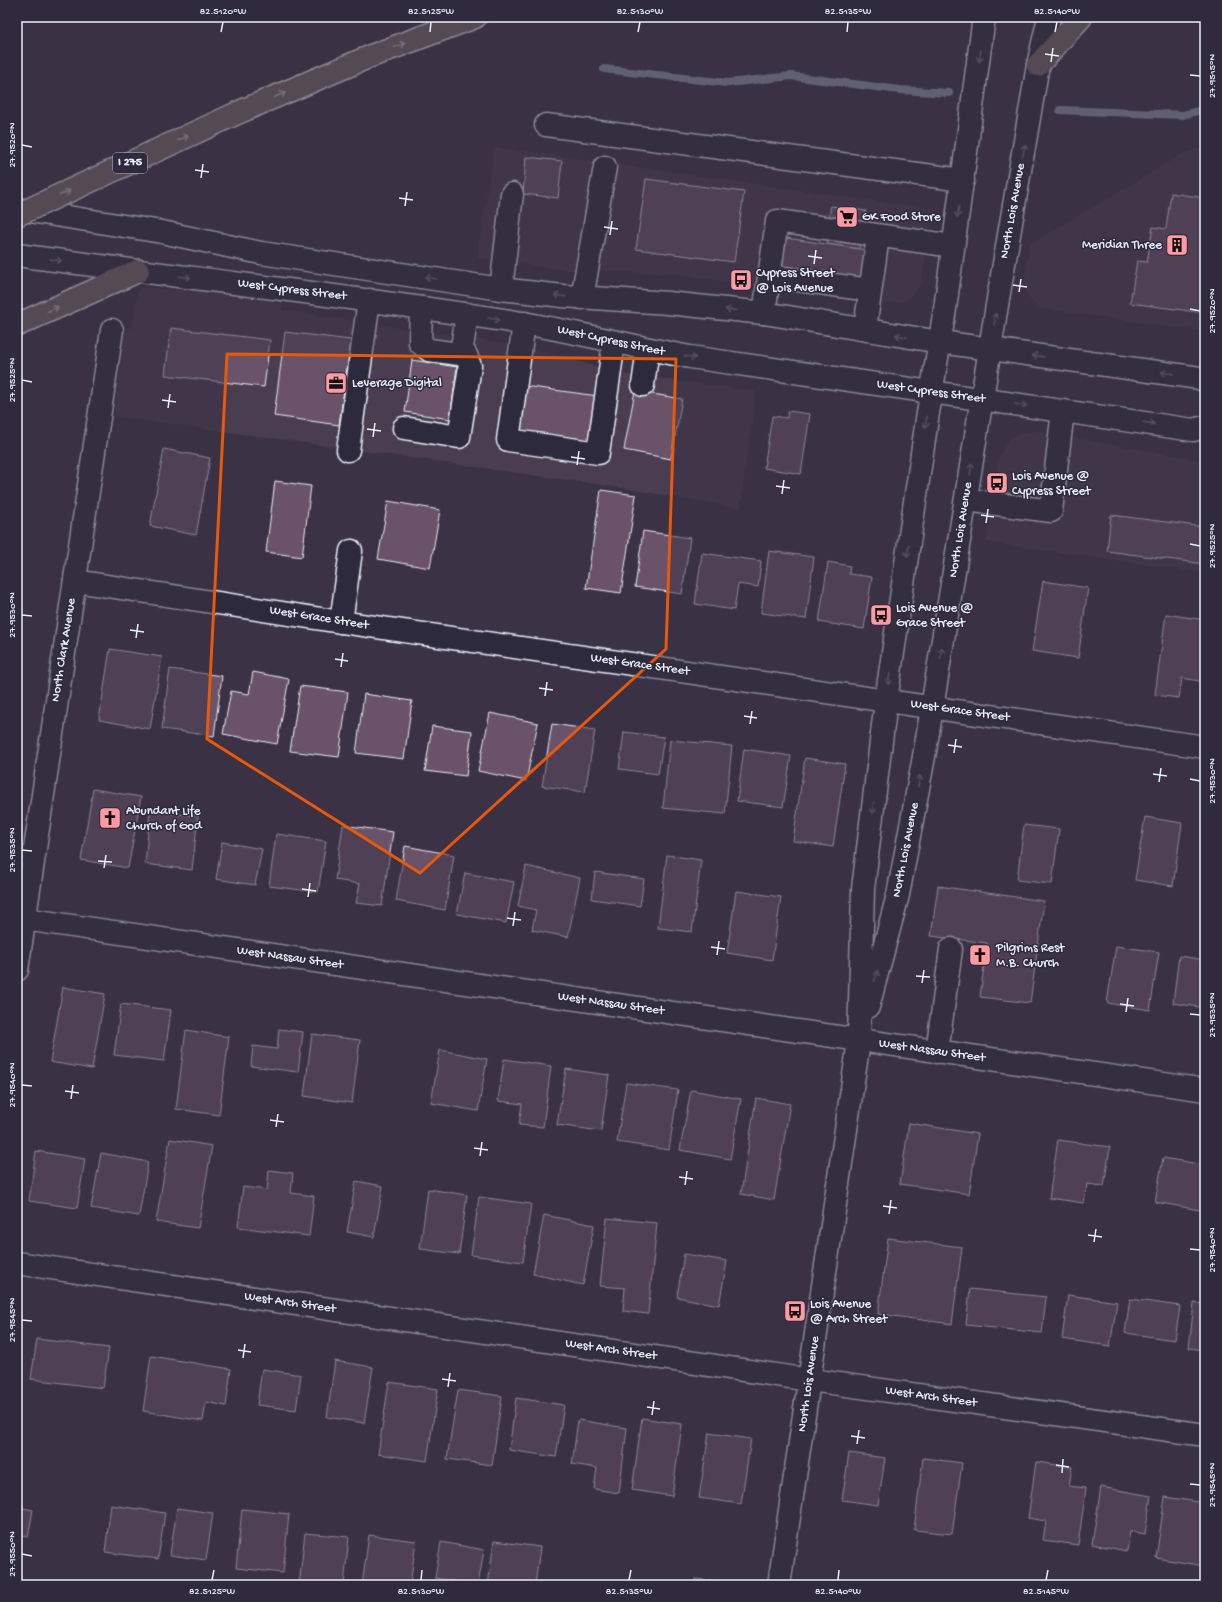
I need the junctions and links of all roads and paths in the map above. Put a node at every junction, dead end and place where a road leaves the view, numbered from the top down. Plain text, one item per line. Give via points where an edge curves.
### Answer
1 (474, 17) edge
2 (984, 17) edge
3 (1049, 17) edge
4 (1081, 17) edge
5 (1038, 65) junction
6 (546, 125) dead end
7 (605, 167) dead end
8 (962, 180) junction
9 (512, 194) dead end
10 (17, 209) edge
11 (17, 215) edge
12 (878, 236) junction
13 (953, 246) junction
14 (17, 255) edge
15 (138, 271) junction
16 (769, 276) junction
17 (500, 289) junction
18 (870, 290) junction
19 (582, 298) junction
20 (369, 300) junction
21 (421, 308) junction
22 (467, 314) junction
23 (764, 314) junction
24 (524, 324) junction
25 (17, 325) edge
26 (865, 329) junction
27 (112, 330) dead end
28 (614, 342) junction
29 (940, 342) junction
30 (648, 349) junction
31 (990, 349) junction
32 (461, 354) junction
33 (1205, 380) edge
34 (643, 385) dead end
35 (931, 392) junction
36 (982, 399) junction
37 (1064, 411) junction
38 (1205, 427) edge
39 (404, 428) dead end
40 (348, 450) dead end
41 (966, 500) junction
42 (351, 551) dead end
43 (75, 581) junction
44 (341, 622) junction
45 (886, 701) junction
46 (933, 707) junction
47 (1205, 747) edge
48 (20, 918) edge
49 (951, 950) dead end
50 (17, 970) edge
51 (859, 1041) junction
52 (937, 1052) junction
53 (1205, 1090) edge
54 (17, 1263) edge
55 (810, 1380) junction
56 (1205, 1435) edge
57 (780, 1585) edge

11 -> 1 highway, I 275, bridge via 244,110 371,56
2 -> 8 street, North Lois Avenue
3 - 5 street, North Lois Avenue
4 - 5 highway
31 -> 5 street, North Lois Avenue
6 - 8 street
7 - 19 street
8 -> 13 street, North Lois Avenue
9 - 17 street
17 -> 10 street via 261,253 162,232
12 - 13 street
12 - 16 street via 777,221
12 - 18 street
13 - 29 street, North Lois Avenue
14 -> 15 street, West Cypress Street
15 -> 20 street, West Cypress Street
25 -> 15 highway
16 - 18 street
16 - 23 street
19 -> 17 street
18 - 26 street
23 -> 19 street via 668,303
20 - 21 street, West Cypress Street
20 - 40 street
21 - 22 street, West Cypress Street
21 - 32 street via 420,343 429,350
22 -> 24 street, West Cypress Street
22 - 32 street
23 - 26 street
24 - 28 street, West Cypress Street
24 - 28 street via 508,440 598,453
29 -> 26 street
27 - 43 street, North Clark Avenue
28 - 30 street, West Cypress Street
29 - 31 street
29 - 35 street, North Lois Avenue
30 - 34 street
30 -> 35 street, West Cypress Street
33 -> 31 street
31 - 36 street, North Lois Avenue
32 - 39 street via 466,355 470,366 459,437
35 - 36 street, West Cypress Street
35 -> 45 street, North Lois Avenue
36 -> 37 street, West Cypress Street
41 -> 36 street, North Lois Avenue
37 -> 38 street, West Cypress Street via 1193,430
37 - 41 street via 1051,511
46 -> 41 street, North Lois Avenue
42 - 44 street
43 - 44 street, West Grace Street
43 - 48 street, North Clark Avenue
44 - 45 street, West Grace Street
45 - 46 street, West Grace Street
45 -> 51 street, North Lois Avenue via 863,889
46 - 47 street, West Grace Street
51 -> 46 street, North Lois Avenue via 898,895
48 - 50 street, North Clark Avenue
48 - 51 street, West Nassau Street
49 - 52 street
51 - 52 street, West Nassau Street
51 - 55 street, North Lois Avenue
52 - 53 street, West Nassau Street
54 - 55 street, West Arch Street
55 - 56 street, West Arch Street
55 - 57 street, North Lois Avenue

